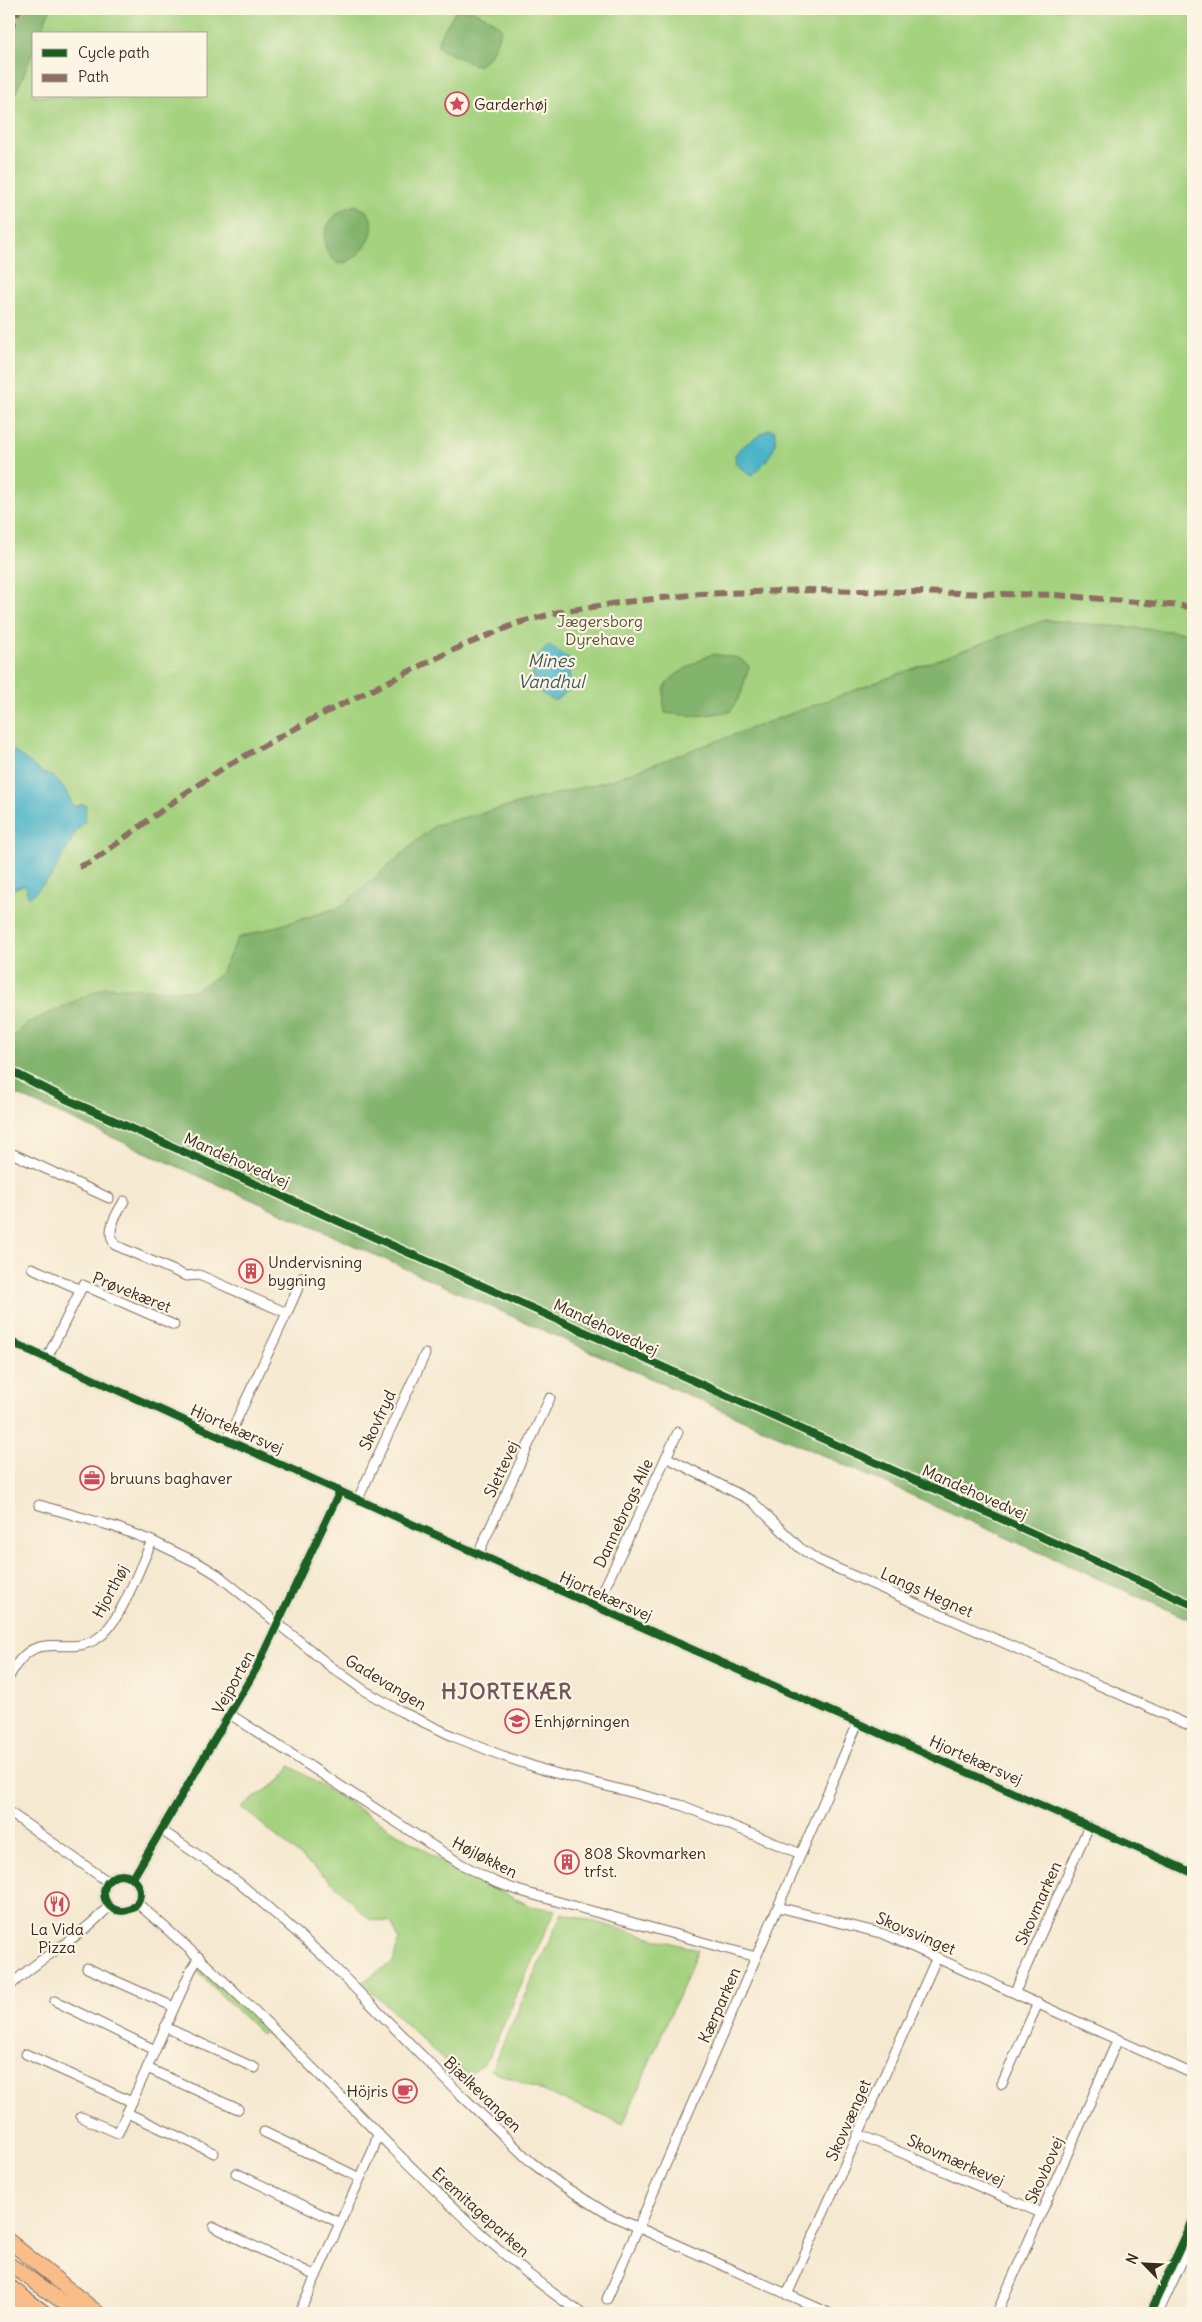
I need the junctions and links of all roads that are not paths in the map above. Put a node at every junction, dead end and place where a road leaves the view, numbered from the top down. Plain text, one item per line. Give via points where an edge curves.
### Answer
1 (9, 1152) edge
2 (109, 1198) dead end
3 (124, 1201) dead end
4 (32, 1268) dead end
5 (304, 1277) dead end
6 (80, 1289) junction
7 (287, 1313) junction
8 (174, 1325) dead end
9 (9, 1341) edge
10 (425, 1354) dead end
11 (47, 1358) junction
12 (550, 1398) dead end
13 (678, 1432) dead end
14 (227, 1440) junction
15 (666, 1457) junction
16 (340, 1491) junction
17 (358, 1499) junction
18 (39, 1505) dead end
19 (152, 1542) junction
20 (478, 1554) junction
21 (596, 1606) junction
22 (278, 1624) junction
23 (9, 1677) edge
24 (231, 1715) junction
25 (858, 1723) junction
26 (1193, 1727) edge
27 (9, 1812) edge
28 (1089, 1826) junction
29 (161, 1830) junction
30 (801, 1854) junction
31 (1193, 1873) edge
32 (133, 1878) junction
33 (107, 1881) junction
34 (137, 1903) junction
35 (109, 1906) junction
36 (778, 1907) junction
37 (199, 1957) junction
38 (756, 1957) junction
39 (937, 1957) junction
40 (87, 1968) dead end
41 (9, 1987) edge
42 (1014, 1992) junction
43 (55, 2001) dead end
44 (1038, 2003) junction
45 (174, 2007) junction
46 (165, 2027) junction
47 (1118, 2039) junction
48 (155, 2050) junction
49 (26, 2054) dead end
50 (147, 2068) junction
51 (255, 2068) dead end
52 (1193, 2074) edge
53 (1002, 2084) dead end
54 (132, 2102) junction
55 (238, 2109) dead end
56 (127, 2113) junction
57 (80, 2117) dead end
58 (264, 2132) dead end
59 (378, 2134) junction
60 (858, 2134) junction
61 (214, 2154) dead end
62 (236, 2173) dead end
63 (360, 2178) junction
64 (1041, 2214) junction
65 (1193, 2220) edge
66 (340, 2222) junction
67 (214, 2227) dead end
68 (638, 2228) junction
69 (1193, 2237) edge
70 (9, 2241) edge
71 (9, 2264) edge
72 (316, 2276) junction
73 (9, 2286) edge
74 (788, 2295) junction
75 (606, 2299) dead end
76 (9, 2303) edge
77 (301, 2309) dead end
78 (567, 2309) edge
79 (27, 2313) edge
80 (45, 2313) edge
81 (78, 2313) edge
82 (98, 2313) edge
83 (581, 2313) edge
84 (829, 2313) edge
85 (997, 2313) edge
86 (1150, 2313) edge
87 (1158, 2313) edge

1 - 2 street
3 - 7 street via 110,1228 110,1238 115,1245 186,1276 199,1275
4 - 6 street, Prøvekæret
5 - 7 street
6 - 8 street, Prøvekæret via 83,1285
6 - 11 street, Prøvekæret
7 - 14 street
9 - 11 street, Hjortekærsvej
10 - 17 street, Skovfryd
11 - 14 street, Hjortekærsvej
12 - 20 street, Slettevej
13 - 15 street, Dannebrogs Alle
14 - 16 street, Hjortekærsvej
15 - 21 street, Dannebrogs Alle
15 - 26 street, Langs Hegnet via 752,1501 800,1548 818,1560
16 - 17 street, Hjortekærsvej
16 - 22 street, Vejporten
17 - 20 street, Hjortekærsvej
18 - 19 street, Gadevangen via 115,1527
19 - 22 street, Gadevangen via 200,1564
19 - 23 street, Hjorthøj via 119,1613 103,1634 87,1643 48,1644 33,1650 22,1657
20 - 21 street, Hjortekærsvej
21 - 25 street, Hjortekærsvej
22 - 24 street, Vejporten
22 - 30 street, Gadevangen via 365,1691 456,1737 548,1771 704,1813
24 - 29 street, Vejporten
24 - 38 street, Højløkken via 478,1874 520,1891
25 - 28 street, Hjortekærsvej
25 - 30 street, Kærparken
27 - 33 street
28 - 31 street, Hjortekærsvej
28 - 42 street, Skovmarken
29 - 32 street, Vejporten
29 - 68 street, Bjælkevangen via 238,1882 285,1922 531,2162 584,2200
30 - 36 street, Kærparken
32 - 33 street via 119,1874
32 - 34 street via 140,1893
33 - 35 street via 103,1893
34 - 35 street via 124,1911
34 - 37 street, Eremitageparken
35 - 41 street via 88,1928 41,1958
36 - 38 street, Kærparken
36 - 39 street, Skovsvinget via 874,1930
37 - 45 street
37 - 59 street, Eremitageparken
38 - 68 street, Kærparken
39 - 42 street, Skovsvinget
39 - 60 street, Skovvænget
40 - 45 street
42 - 44 street, Skovsvinget
43 - 48 street
44 - 47 street, Skovsvinget
44 - 53 street
45 - 46 street
46 - 48 street
46 - 51 street
47 - 52 street, Skovsvinget
47 - 64 street, Skovbovej
48 - 50 street
49 - 54 street
50 - 54 street
50 - 55 street
54 - 56 street
56 - 57 street via 118,2133
56 - 61 street
58 - 63 street
59 - 63 street
59 - 78 street, Eremitageparken via 470,2226
60 - 64 street, Skovmærkevej
60 - 74 street, Skovvænget
62 - 66 street
63 - 66 street
64 - 85 street, Skovbovej
65 - 86 street
66 - 72 street
67 - 72 street
68 - 74 street, Bjælkevangen
68 - 75 street, Kærparken
69 - 87 street
70 - 82 highway
71 - 81 highway
72 - 77 street
73 - 80 highway
74 - 84 street, Bjælkevangen
76 - 79 highway
78 - 83 street, Eremitageparken

